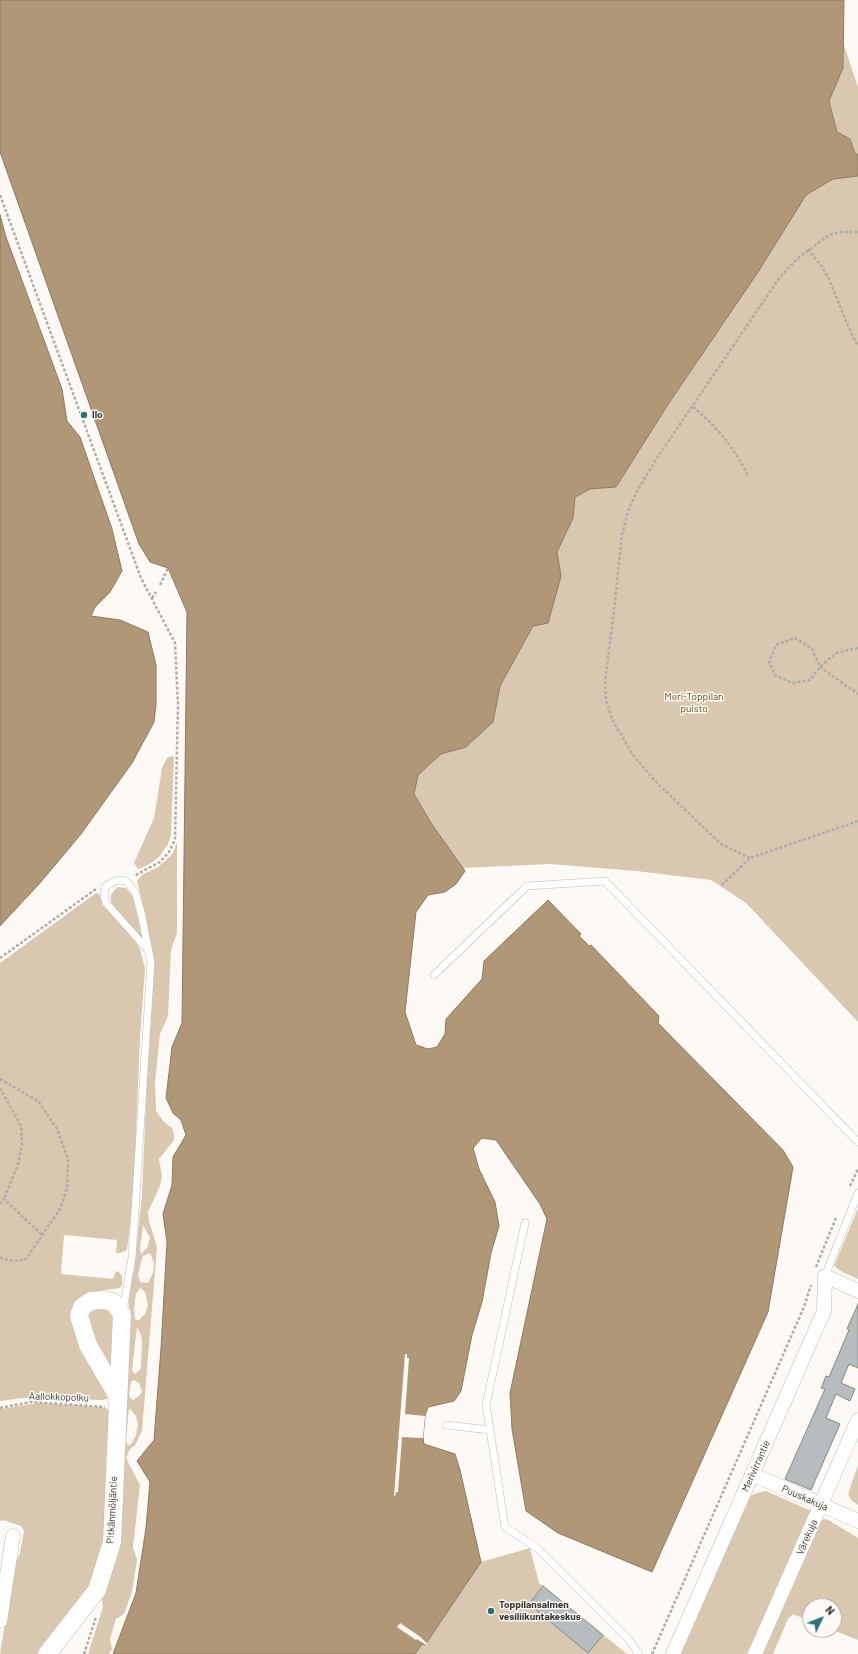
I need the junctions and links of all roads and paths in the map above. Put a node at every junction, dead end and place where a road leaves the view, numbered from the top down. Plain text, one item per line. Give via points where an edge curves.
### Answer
1 (0, 195) edge
2 (858, 232) edge
3 (808, 249) junction
4 (858, 346) edge
5 (693, 407) junction
6 (749, 477) dead end
7 (168, 568) dead end
8 (160, 585) dead end
9 (156, 592) dead end
10 (152, 598) junction
11 (858, 648) edge
12 (820, 667) junction
13 (858, 694) edge
14 (858, 821) edge
15 (750, 858) junction
16 (126, 880) junction
17 (722, 885) dead end
18 (106, 886) junction
19 (148, 950) junction
20 (0, 958) edge
21 (434, 975) dead end
22 (0, 1079) edge
23 (0, 1088) edge
24 (858, 1142) edge
25 (858, 1193) edge
26 (4, 1199) junction
27 (0, 1204) edge
28 (525, 1223) dead end
29 (42, 1235) junction
30 (0, 1258) edge
31 (825, 1276) junction
32 (858, 1290) edge
33 (804, 1307) dead end
34 (122, 1314) junction
35 (117, 1401) junction
36 (0, 1408) edge
37 (858, 1420) edge
38 (446, 1425) dead end
39 (490, 1430) junction
40 (752, 1474) junction
41 (821, 1504) junction
42 (858, 1521) edge
43 (14, 1536) dead end
44 (97, 1590) junction
45 (0, 1621) edge
46 (47, 1654) edge
47 (84, 1654) edge
48 (639, 1654) edge
49 (652, 1654) edge
50 (674, 1654) edge
51 (755, 1654) edge

1 - 10 path via 142,578
2 - 3 path via 830,235
3 - 4 path via 828,277
3 - 5 path via 780,278
5 - 6 path via 726,440
5 - 15 path via 657,458 637,491 626,517 605,681 606,700 613,721 633,755 655,781 721,844
7 - 8 path
9 - 10 path
10 - 16 path via 175,643 178,705 175,839 169,852 160,862
11 - 12 path via 836,653
12 - 12 path via 812,649 795,638 776,645 769,662 776,676 793,683 810,680
12 - 13 path
14 - 15 path
15 - 17 path
16 - 18 lane via 117,880
16 - 19 lane via 135,892 142,912
18 - 19 lane via 106,903
18 - 20 path via 93,890
19 - 34 lane via 151,962 132,1257
21 - 24 lane via 527,886 605,881
22 - 29 path via 38,1101 57,1128 68,1159 67,1189 60,1209
23 - 26 path via 21,1126 22,1145 18,1164
25 - 31 lane
26 - 27 path
26 - 29 path
28 - 39 lane via 486,1405
29 - 30 path via 26,1259
31 - 32 street
31 - 40 street, Merivirrantie via 824,1312
33 - 49 path
34 - 35 street, Pitkänmöljäntie
34 - 35 street via 113,1302 102,1300 91,1301 82,1307 79,1316 88,1345
35 - 36 path, Aallokkopolku via 31,1402
35 - 44 street, Pitkänmöljäntie via 112,1542
37 - 41 street, Värekuja
38 - 39 lane
39 - 48 lane via 505,1527 537,1548 629,1640
40 - 41 street, Puuskakuja
40 - 50 street, Merivirrantie
41 - 42 street, Puuskakuja
41 - 51 street, Värekuja
43 - 45 street
44 - 46 street, Pitkänmöljäntie
44 - 47 path via 98,1611

